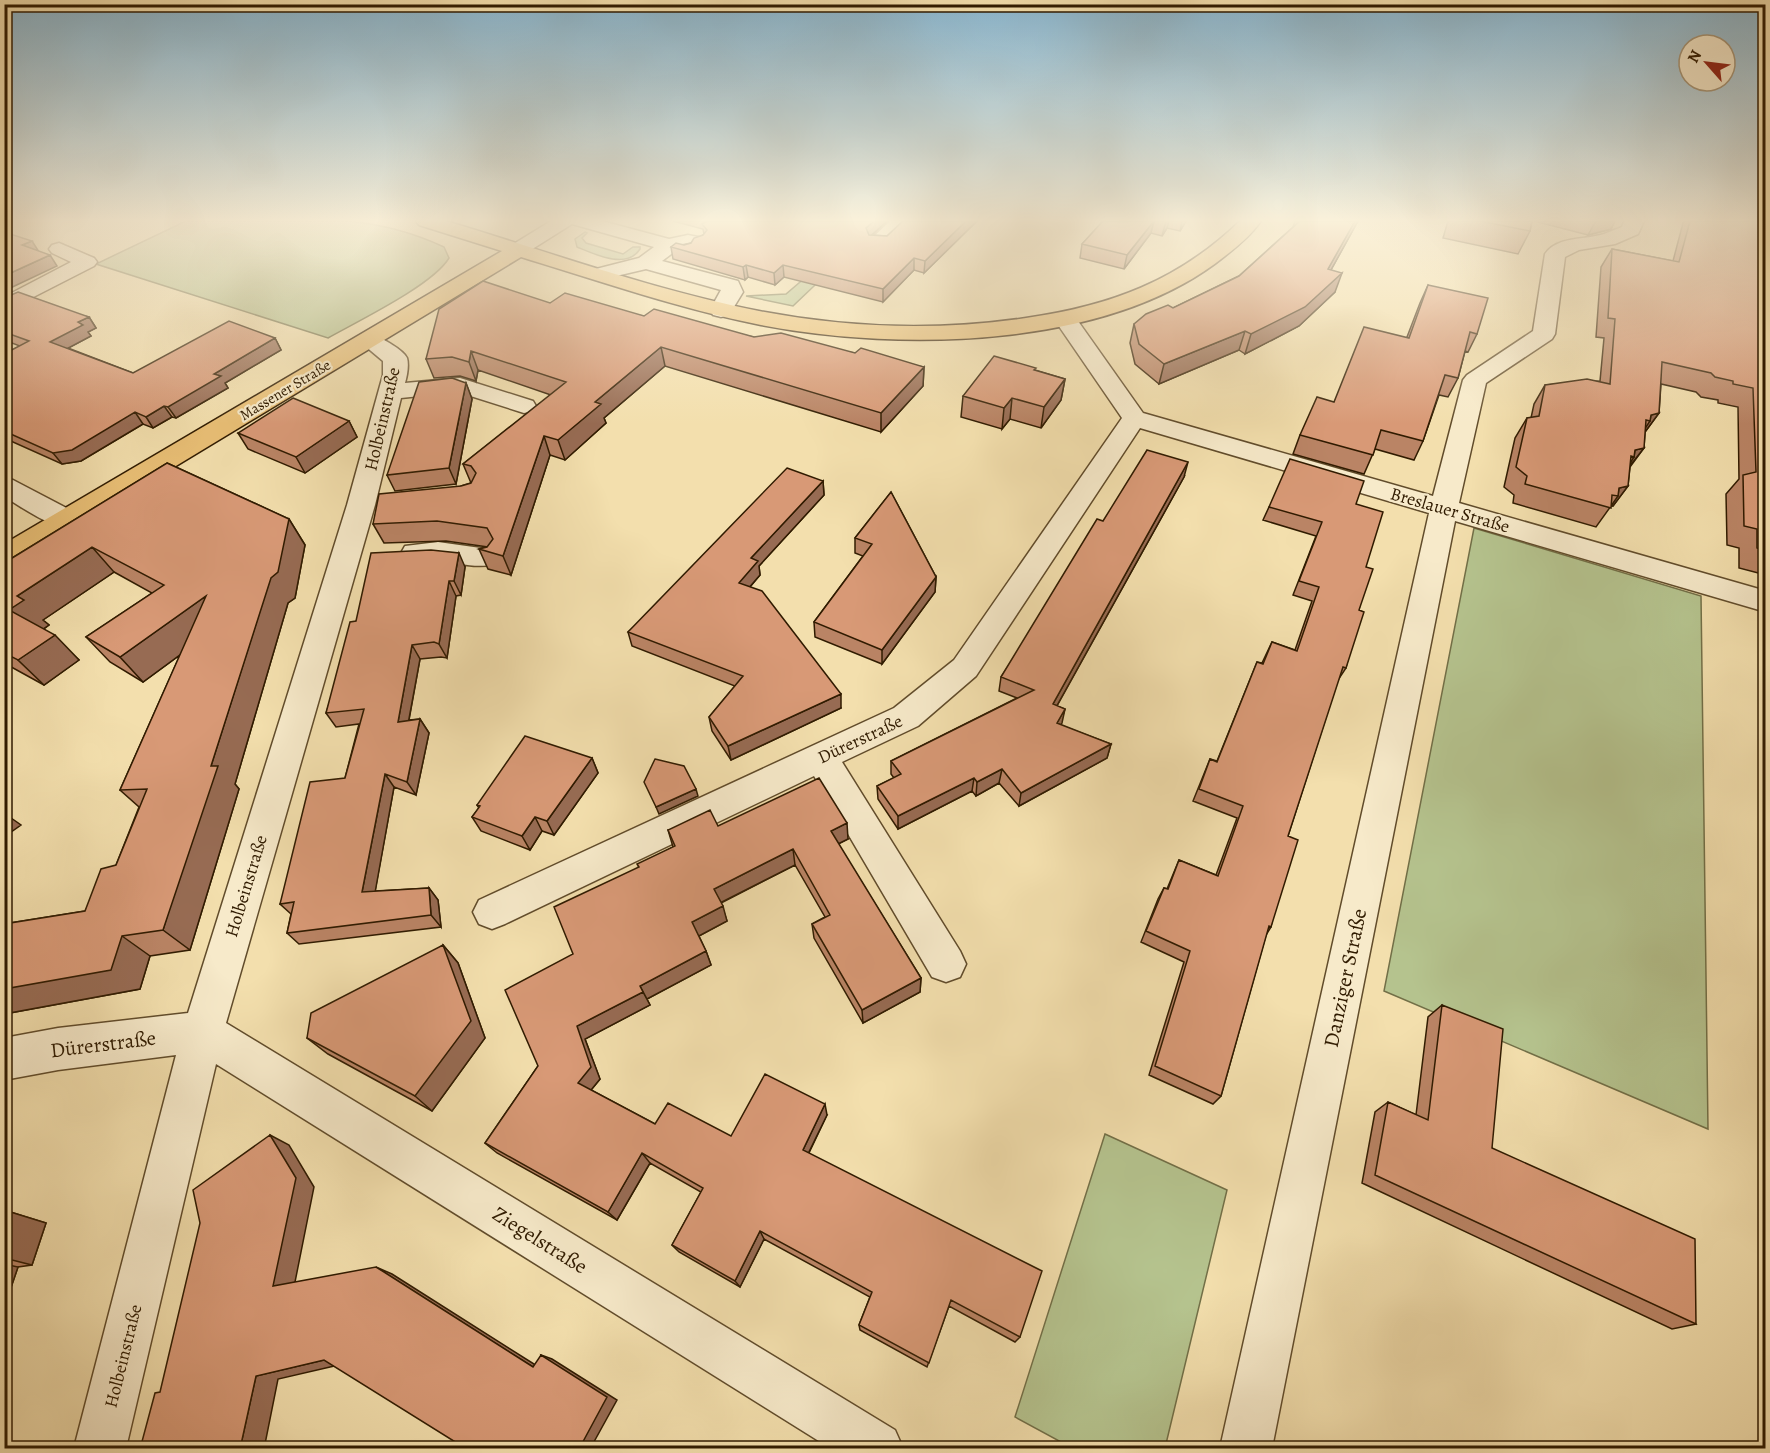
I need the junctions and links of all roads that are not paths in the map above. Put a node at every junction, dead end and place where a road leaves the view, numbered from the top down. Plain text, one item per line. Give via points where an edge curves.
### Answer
1 (36, 289) edge
2 (453, 289) edge
3 (650, 289) edge
4 (731, 289) edge
5 (1159, 289) edge
6 (1550, 289) edge
7 (4, 306) edge
8 (722, 310) junction
9 (1065, 319) junction
10 (369, 340) junction
11 (389, 392) junction
12 (524, 406) dead end
13 (1134, 418) junction
14 (4, 486) edge
15 (1444, 508) junction
16 (66, 519) junction
17 (368, 556) junction
18 (4, 557) edge
19 (485, 557) edge
20 (1766, 602) edge
21 (821, 757) junction
22 (492, 912) dead end
23 (946, 964) dead end
24 (203, 1032) junction
25 (4, 1059) edge
26 (100, 1449) edge
27 (877, 1449) edge
28 (1246, 1449) edge

1 - 7 street
2 - 10 main road, Massener Straße
3 - 8 main road
4 - 8 street
5 - 9 main road
6 - 15 street, Danziger Straße via 1544,334 1475,380
8 - 9 main road via 830,329 901,333 978,331
9 - 13 street
10 - 11 street, Holbeinstraße via 395,358
10 - 16 main road, Massener Straße
11 - 12 street via 460,385
11 - 17 street, Holbeinstraße
13 - 15 street, Breslauer Straße
13 - 21 street, Dürerstraße via 966,668 906,717
14 - 16 street
15 - 20 street, Breslauer Straße
15 - 28 street, Danziger Straße
16 - 18 main road, Massener Straße
17 - 19 street via 438,552
17 - 24 street, Holbeinstraße
21 - 22 street, Dürerstraße
21 - 23 street
24 - 25 street, Dürerstraße
24 - 26 street, Holbeinstraße
24 - 27 street, Ziegelstraße

